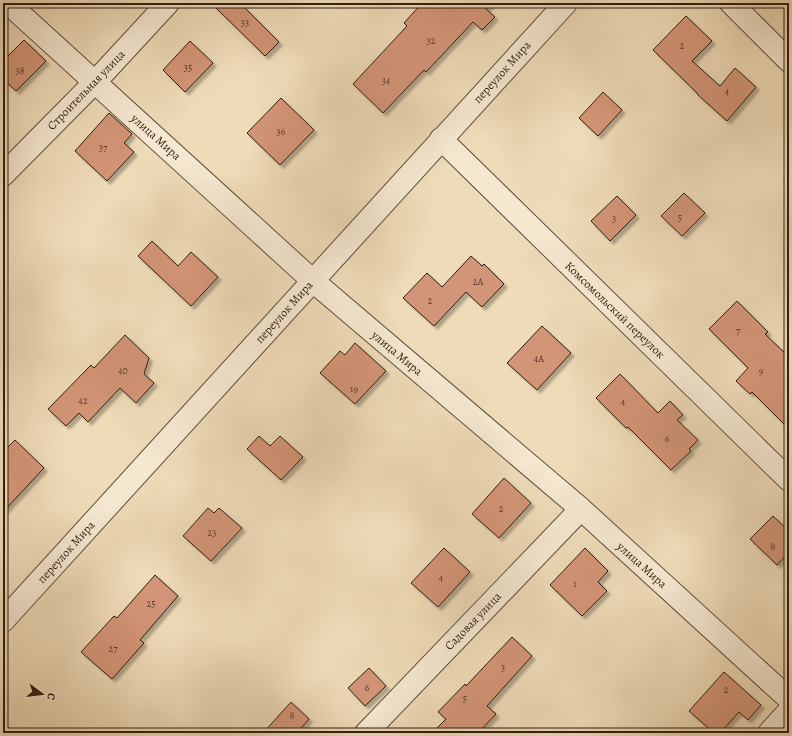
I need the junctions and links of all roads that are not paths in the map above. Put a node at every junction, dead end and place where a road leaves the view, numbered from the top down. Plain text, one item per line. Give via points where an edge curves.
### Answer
1 (8, 3) edge
2 (168, 3) edge
3 (566, 3) edge
4 (731, 3) edge
5 (789, 61) edge
6 (95, 82) junction
7 (441, 140) junction
8 (3, 175) edge
9 (313, 281) junction
10 (789, 480) edge
11 (581, 508) junction
12 (3, 621) edge
13 (789, 699) edge
14 (789, 711) edge
15 (366, 733) edge
16 (769, 733) edge

1 - 6 street, улица Мира
2 - 6 street, Строительная улица
3 - 7 street, переулок Мира
4 - 5 street
6 - 8 street, Строительная улица
6 - 9 street, улица Мира
7 - 9 street, переулок Мира
7 - 10 street, Комсомольский переулок
9 - 11 street, улица Мира
9 - 12 street, переулок Мира
11 - 13 street, улица Мира
11 - 15 street, Садовая улица
14 - 16 street

